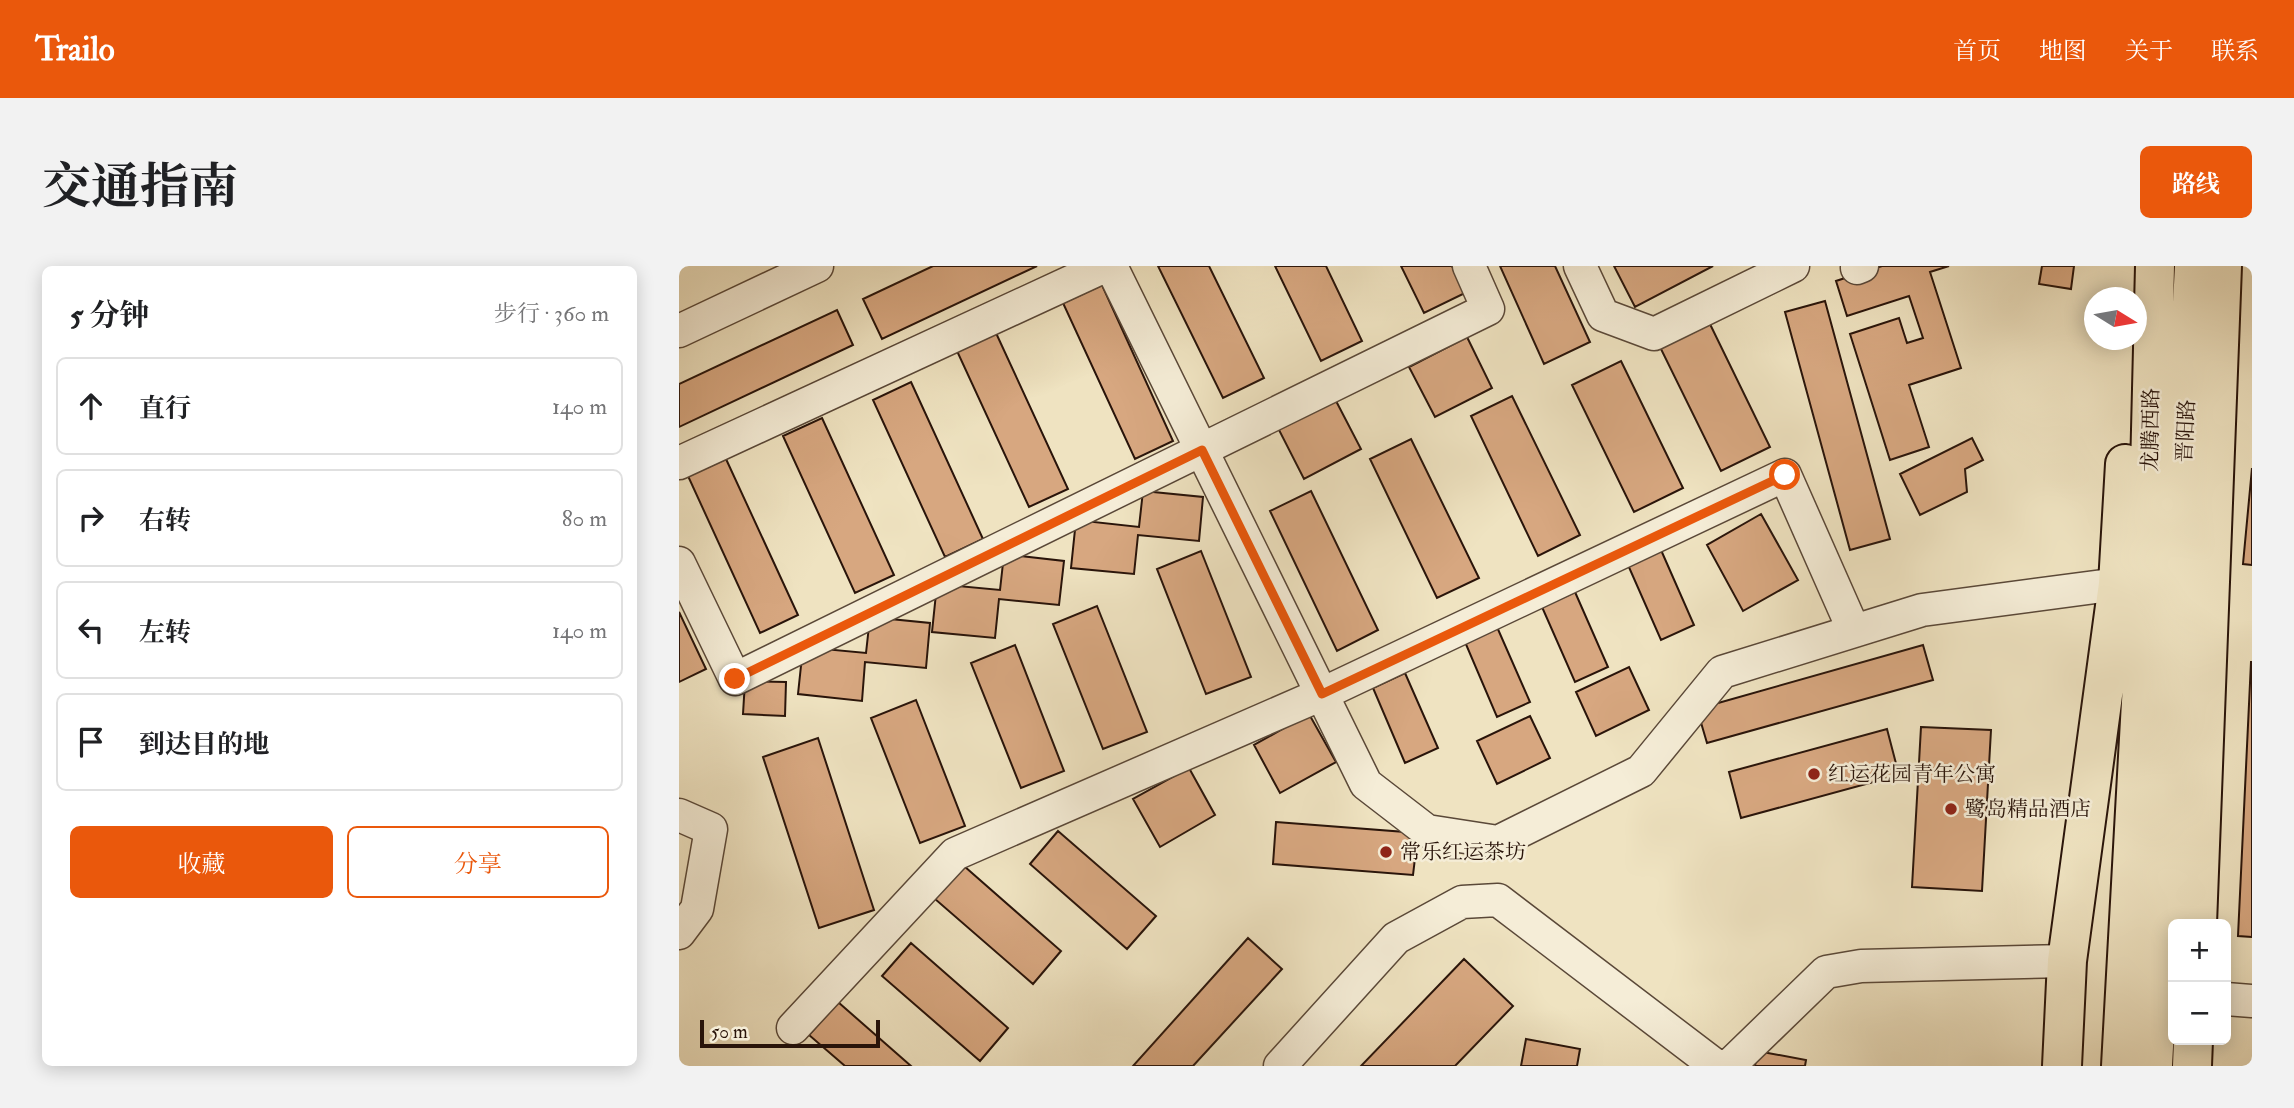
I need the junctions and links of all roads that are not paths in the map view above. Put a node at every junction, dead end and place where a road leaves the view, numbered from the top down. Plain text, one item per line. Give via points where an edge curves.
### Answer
1 (817, 266) edge
2 (1105, 266) edge
3 (1111, 266) edge
4 (1469, 266) edge
5 (1580, 266) edge
6 (1793, 266) edge
7 (2138, 266) edge
8 (2155, 266) edge
9 (2194, 266) edge
10 (2222, 266) edge
11 (2136, 287) edge
12 (679, 331) edge
13 (2134, 350) edge
14 (1202, 450) junction
15 (679, 463) edge
16 (679, 563) edge
17 (2147, 591) junction
18 (1854, 631) junction
19 (1322, 694) junction
20 (679, 815) edge
21 (2197, 919) edge
22 (679, 933) edge
23 (2067, 961) junction
24 (2231, 999) edge
25 (2252, 1001) edge
26 (793, 1028) dead end
27 (2193, 1045) edge
28 (1280, 1066) edge
29 (1716, 1066) edge
30 (1728, 1066) edge
31 (2062, 1066) edge
32 (2121, 1066) edge
33 (2153, 1066) edge
34 (2192, 1066) edge

1 - 12 street
2 - 15 street
3 - 14 street
4 - 14 street via 1488,309
5 - 6 street via 1603,315 1654,334
7 - 11 main road
8 - 17 main road, 龙腾西路
9 - 17 main road, 晋阳路
10 - 21 main road
13 - 17 main road
14 - 16 street via 735,679
14 - 19 street
17 - 18 street via 1922,610
17 - 23 main road
17 - 32 main road
17 - 33 main road
18 - 19 street via 1722,672 1641,771 1498,842 1427,831 1366,784
18 - 19 street via 1785,475
19 - 26 street via 955,854
20 - 22 street via 711,829 697,909
23 - 30 street via 1861,966 1826,972
23 - 31 main road
24 - 25 street
27 - 34 main road
28 - 29 street via 1396,938 1462,902 1498,900

